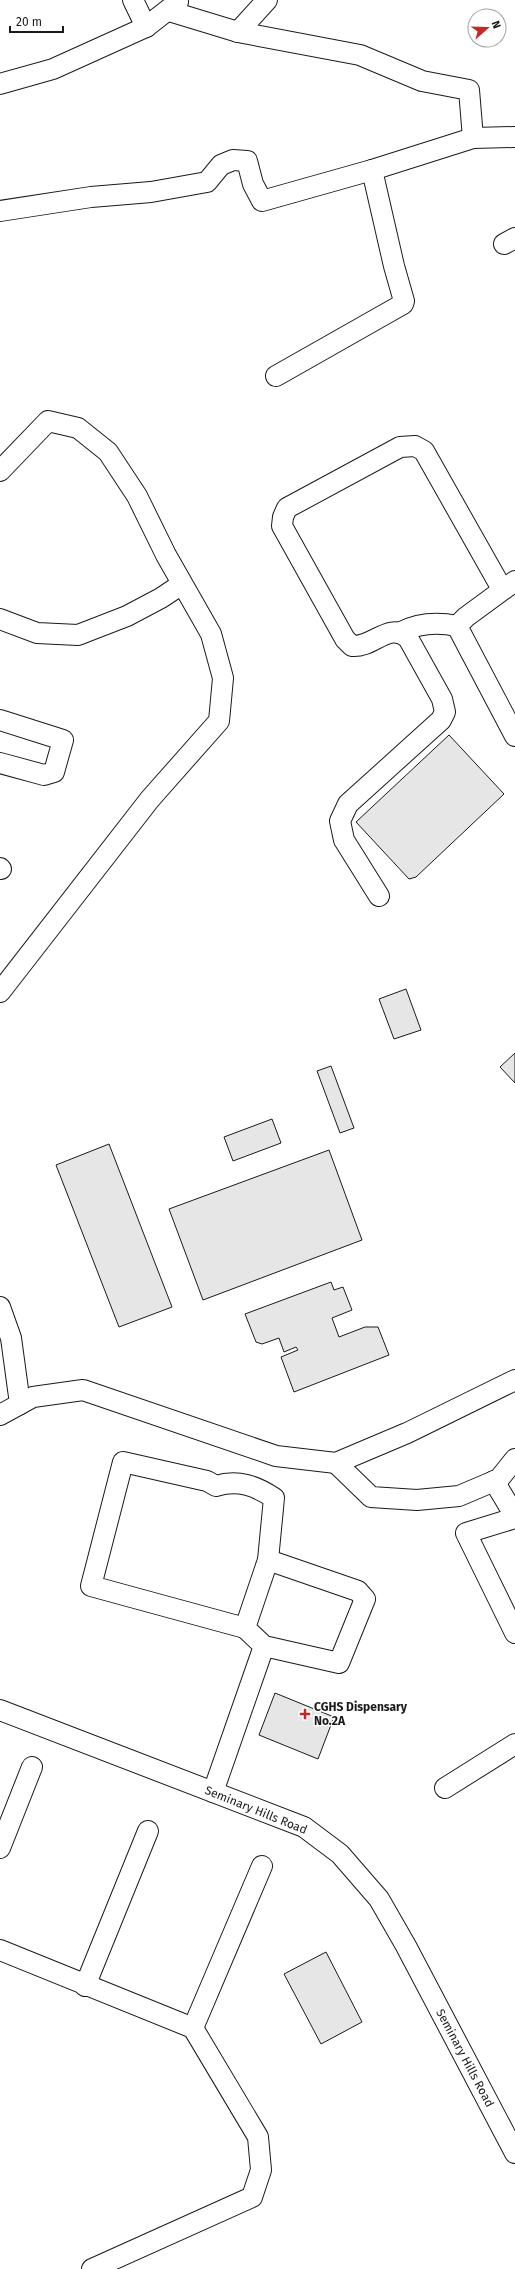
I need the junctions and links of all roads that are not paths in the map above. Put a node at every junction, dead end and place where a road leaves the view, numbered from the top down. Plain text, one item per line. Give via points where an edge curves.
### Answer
1 (133, 0) edge
2 (267, 0) edge
3 (174, 5) edge
4 (146, 27) junction
5 (238, 32) junction
6 (0, 84) edge
7 (515, 137) edge
8 (473, 138) junction
9 (372, 170) junction
10 (0, 211) edge
11 (276, 376) dead end
12 (0, 471) edge
13 (182, 584) junction
14 (508, 585) edge
15 (0, 619) edge
16 (457, 626) junction
17 (401, 632) junction
18 (0, 720) edge
19 (515, 736) edge
20 (0, 763) edge
21 (379, 896) dead end
22 (0, 992) edge
23 (0, 1307) edge
24 (515, 1380) edge
25 (20, 1404) junction
26 (0, 1415) edge
27 (515, 1459) edge
28 (336, 1463) junction
29 (494, 1481) junction
30 (515, 1517) edge
31 (268, 1560) junction
32 (245, 1628) junction
33 (515, 1633) edge
34 (264, 1646) junction
35 (0, 1710) edge
36 (515, 1744) edge
37 (32, 1767) dead end
38 (444, 1788) dead end
39 (213, 1792) junction
40 (148, 1831) dead end
41 (0, 1848) edge
42 (262, 1866) dead end
43 (0, 1950) edge
44 (85, 1986) junction
45 (193, 2028) junction
46 (514, 2151) edge
47 (92, 2269) edge

1 - 4 street
2 - 5 street
3 - 4 street
3 - 5 street
4 - 6 street via 53,69
5 - 8 street via 360,55 422,81 469,90
7 - 8 street
8 - 9 street
9 - 10 street via 262,201 253,184 247,162 232,160 222,165 207,182 151,192 91,197
9 - 11 street via 403,304
12 - 13 street via 48,421 78,428 108,452 138,496
13 - 15 street via 127,616 78,635 37,633
13 - 22 street via 211,634 223,678 219,721 150,800
14 - 16 street
14 - 17 street via 424,451 415,446 400,447 287,508 282,526 345,639 352,646 360,647 393,631
16 - 17 street via 430,624 413,626
16 - 19 street
17 - 21 street via 408,638 442,699 445,712 442,720 348,804 340,821 344,840
18 - 20 street via 63,740 54,772 44,775
23 - 25 street via 11,1338
24 - 28 street via 407,1433
25 - 26 street
25 - 28 street via 33,1397 83,1390 276,1456
27 - 29 street via 499,1479
28 - 29 street via 371,1497 417,1500 459,1496
29 - 30 street
30 - 33 street via 466,1533
31 - 32 street
31 - 32 street via 274,1498 250,1485 228,1482 216,1486 207,1481 123,1462 91,1586
31 - 34 street via 358,1591 365,1600 339,1663
32 - 34 street
34 - 39 street
35 - 39 street, Seminary Hills Road
36 - 38 street
37 - 41 street
39 - 46 street, Seminary Hills Road via 304,1828 340,1854 379,1899
40 - 44 street
42 - 45 street
43 - 44 street
44 - 45 street
45 - 47 street via 258,2137 261,2170 252,2198

